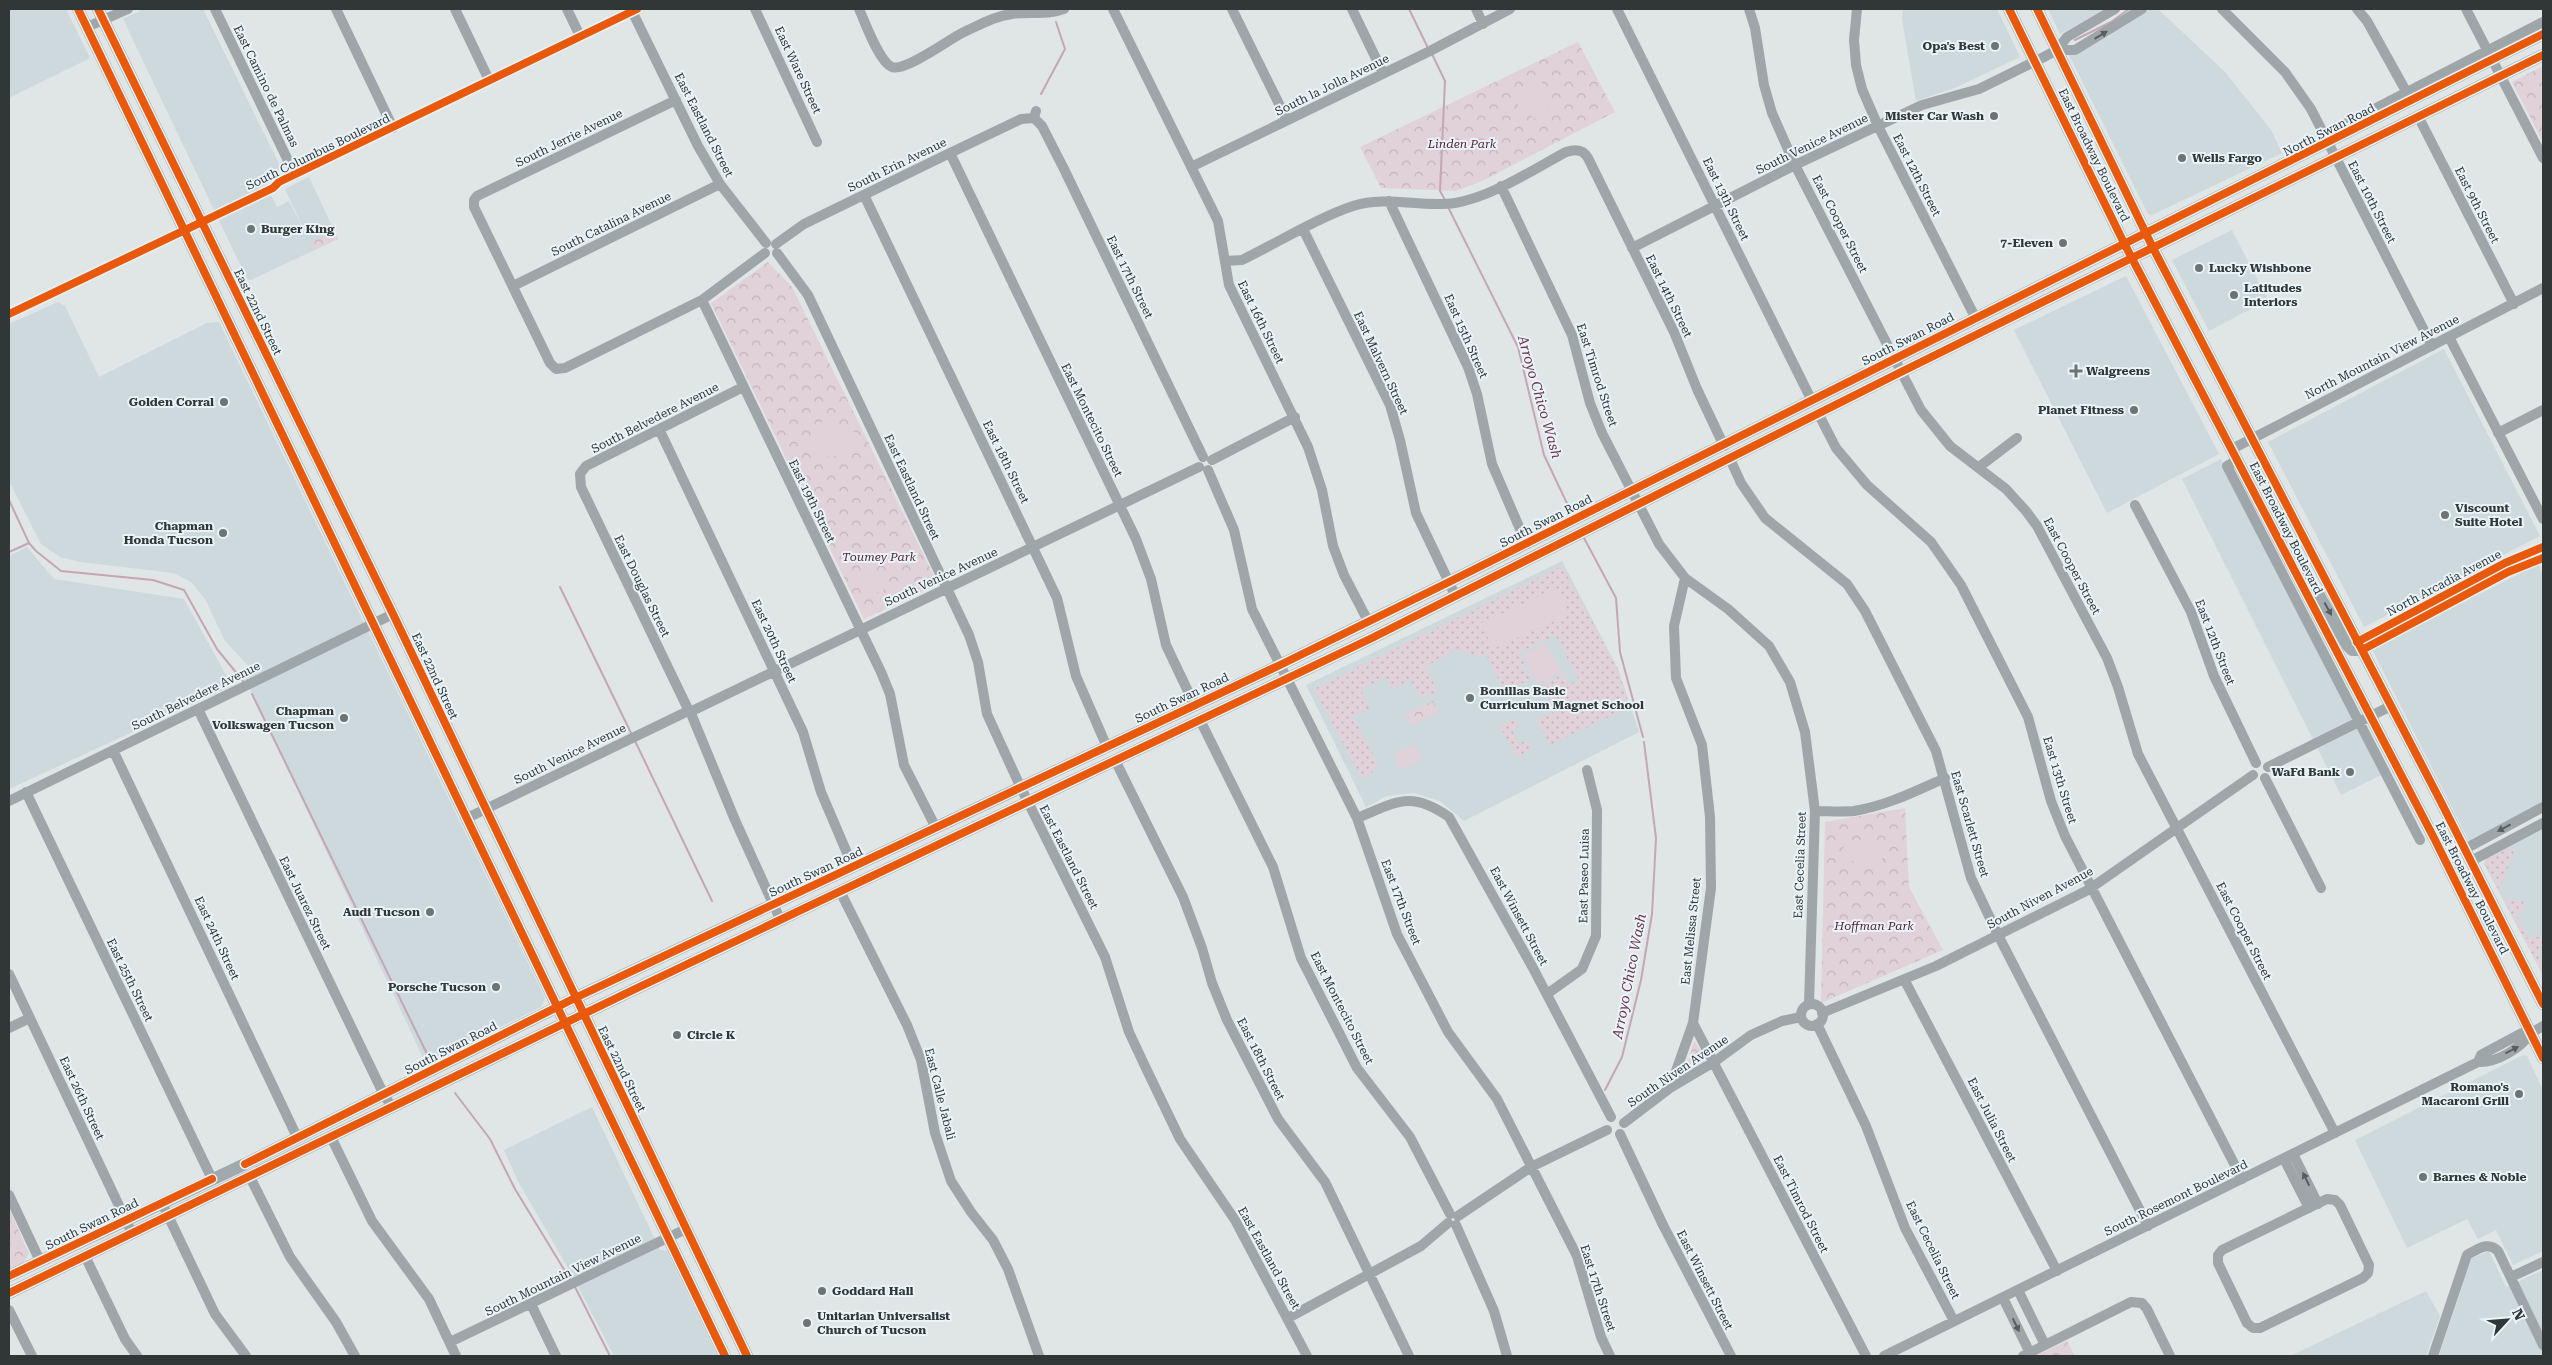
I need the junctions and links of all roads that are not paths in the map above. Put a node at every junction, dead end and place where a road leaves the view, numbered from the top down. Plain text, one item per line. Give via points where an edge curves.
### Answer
1 (78, 9) edge
2 (128, 9) edge
3 (215, 9) edge
4 (336, 9) edge
5 (455, 9) edge
6 (567, 9) edge
7 (634, 9) edge
8 (755, 9) edge
9 (858, 9) edge
10 (1064, 9) edge
11 (1113, 9) edge
12 (1232, 9) edge
13 (1352, 9) edge
14 (1476, 9) edge
15 (1510, 9) edge
16 (1617, 9) edge
17 (1749, 9) edge
18 (1857, 9) edge
19 (2009, 9) edge
20 (2115, 9) edge
21 (2142, 9) edge
22 (2222, 9) edge
23 (2357, 9) edge
24 (2466, 9) edge
25 (2037, 12) edge
26 (101, 14) edge
27 (2543, 22) edge
28 (1483, 24) junction
29 (87, 27) junction
30 (2543, 34) edge
31 (580, 36) junction
32 (2057, 50) junction
33 (2490, 55) junction
34 (2543, 55) edge
35 (2035, 61) junction
36 (1383, 73) junction
37 (2501, 77) junction
38 (489, 80) junction
39 (2406, 93) junction
40 (676, 100) junction
41 (1035, 115) joint
42 (2419, 118) junction
43 (1287, 120) junction
44 (1878, 126) junction
45 (393, 128) junction
46 (2326, 139) junction
47 (817, 142) dead end
48 (950, 153) junction
49 (2543, 158) edge
50 (2336, 159) junction
51 (1795, 165) junction
52 (1191, 167) junction
53 (295, 174) junction
54 (720, 184) junction
55 (1501, 186) junction
56 (864, 195) junction
57 (1389, 201) junction
58 (1715, 206) junction
59 (202, 223) junction
60 (1303, 230) junction
61 (186, 231) junction
62 (2146, 233) junction
63 (2124, 243) junction
64 (771, 248) junction
65 (1632, 248) junction
66 (2153, 248) junction
67 (2131, 258) junction
68 (1225, 261) junction
69 (513, 286) junction
70 (2543, 288) edge
71 (702, 300) junction
72 (2514, 304) junction
73 (9, 314) edge
74 (1975, 317) junction
75 (2449, 337) junction
76 (2432, 346) junction
77 (1895, 358) junction
78 (1901, 372) junction
79 (743, 387) junction
80 (1812, 401) junction
81 (2543, 410) edge
82 (1819, 415) junction
83 (1294, 417) junction
84 (660, 431) junction
85 (2498, 433) junction
86 (2017, 438) dead end
87 (2252, 438) junction
88 (1724, 446) junction
89 (2235, 454) junction
90 (1730, 459) junction
91 (1205, 464) junction
92 (1979, 467) junction
93 (578, 473) joint
94 (1631, 491) junction
95 (2135, 505) dead end
96 (1120, 506) junction
97 (1638, 506) junction
98 (2543, 519) edge
99 (1526, 543) junction
100 (1033, 547) junction
101 (2541, 557) edge
102 (2296, 572) junction
103 (1685, 578) junction
104 (1449, 582) junction
105 (946, 588) junction
106 (1456, 595) junction
107 (393, 614) junction
108 (1368, 621) junction
109 (374, 624) junction
110 (861, 630) junction
111 (2360, 646) junction
112 (1280, 665) junction
113 (774, 671) junction
114 (1288, 677) junction
115 (1194, 704) junction
116 (2392, 706) junction
117 (198, 709) junction
118 (689, 712) junction
119 (1200, 720) junction
120 (2366, 720) junction
121 (1107, 746) junction
122 (113, 750) junction
123 (1116, 762) junction
124 (2256, 763) junction
125 (2268, 767) junction
126 (1587, 770) dead end
127 (2252, 775) junction
128 (1945, 778) junction
129 (2264, 778) junction
130 (1020, 788) junction
131 (26, 792) junction
132 (9, 801) edge
133 (1027, 802) junction
134 (2543, 807) edge
135 (486, 809) junction
136 (1815, 811) junction
137 (467, 818) junction
138 (1357, 818) junction
139 (2543, 823) edge
140 (935, 826) junction
141 (2177, 830) junction
142 (2420, 840) dead end
143 (2465, 849) junction
144 (2471, 861) junction
145 (853, 867) junction
146 (2091, 888) junction
147 (2321, 888) dead end
148 (840, 890) junction
149 (773, 904) junction
150 (780, 919) junction
151 (1998, 935) junction
152 (9, 974) edge
153 (1905, 980) junction
154 (1547, 994) junction
155 (575, 998) junction
156 (1808, 1004) junction
157 (2543, 1004) edge
158 (558, 1007) junction
159 (1822, 1013) junction
160 (583, 1014) junction
161 (1801, 1017) junction
162 (30, 1018) junction
163 (565, 1022) junction
164 (1693, 1023) junction
165 (1817, 1024) junction
166 (2543, 1026) edge
167 (9, 1028) edge
168 (2532, 1033) junction
169 (2543, 1058) edge
170 (1714, 1062) junction
171 (1670, 1088) junction
172 (384, 1095) junction
173 (392, 1107) junction
174 (1611, 1117) junction
175 (1624, 1123) junction
176 (1607, 1130) junction
177 (2335, 1133) junction
178 (1620, 1134) junction
179 (331, 1137) junction
180 (298, 1138) junction
181 (2289, 1156) junction
182 (1530, 1167) junction
183 (250, 1177) junction
184 (212, 1179) junction
185 (2242, 1179) junction
186 (9, 1195) edge
187 (162, 1203) junction
188 (2313, 1206) junction
189 (168, 1216) junction
190 (126, 1219) junction
191 (1453, 1220) junction
192 (2148, 1226) junction
193 (686, 1229) junction
194 (132, 1233) junction
195 (668, 1238) junction
196 (85, 1256) junction
197 (40, 1261) junction
198 (2543, 1262) edge
199 (2057, 1271) junction
200 (1370, 1274) junction
201 (9, 1276) edge
202 (2511, 1277) junction
203 (2018, 1290) junction
204 (9, 1293) edge
205 (2003, 1298) junction
206 (531, 1304) junction
207 (9, 1310) edge
208 (1288, 1318) junction
209 (1954, 1321) junction
210 (450, 1342) junction
211 (2045, 1345) junction
212 (2543, 1345) edge
213 (2026, 1354) edge
214 (32, 1356) edge
215 (137, 1356) edge
216 (246, 1356) edge
217 (355, 1356) edge
218 (456, 1356) edge
219 (556, 1356) edge
220 (725, 1356) edge
221 (747, 1356) edge
222 (1039, 1356) edge
223 (1307, 1356) edge
224 (1409, 1356) edge
225 (1507, 1356) edge
226 (1610, 1356) edge
227 (1731, 1356) edge
228 (1866, 1356) edge
229 (1884, 1356) edge
230 (2170, 1356) edge
231 (2433, 1356) edge

1 - 29 main road
2 - 26 street
3 - 53 street, East Camino de Palmas
4 - 45 street
5 - 38 street
6 - 31 street
7 - 31 street, South Columbus Boulevard
7 - 40 street, East Eastland Street
8 - 47 street, East Ware Street
9 - 10 street via 884,62 893,68 905,66 950,39 1000,16 1055,13
11 - 52 street, East 16th Street
12 - 43 street
13 - 36 street
14 - 28 street
15 - 28 street, South la Jolla Avenue
16 - 58 street, East 13th Street
17 - 51 street, East Cooper Street via 1772,113
18 - 44 street, East 12th Street via 1856,65
19 - 35 main road, East Broadway Boulevard
20 - 32 street via 2068,37
32 -> 21 street via 2074,50
22 - 46 street, East 10th Street via 2284,72 2311,109
23 - 39 street via 2367,21
24 - 33 street
25 - 32 main road, East Broadway Boulevard
26 - 29 street
26 - 59 main road, East 22nd Street
27 - 33 street, North Swan Road
28 - 36 street, South la Jolla Avenue
29 - 61 main road
30 - 33 main road, North Swan Road
31 - 38 street, South Columbus Boulevard
32 - 35 street, South Venice Avenue
32 - 62 main road, East Broadway Boulevard
33 - 37 street
33 - 39 street, North Swan Road
33 - 46 main road, North Swan Road
34 - 37 main road
35 - 44 street, South Venice Avenue via 1979,89 1922,105
35 - 63 main road, East Broadway Boulevard
36 - 43 street, South la Jolla Avenue
37 - 42 main road
37 - 49 street
38 - 45 street, South Columbus Boulevard
39 - 46 street, North Swan Road
40 - 54 street, East Eastland Street
40 - 69 street, South Jerrie Avenue via 474,200
41 - 48 street, South Erin Avenue
41 - 91 street, East 17th Street
42 - 50 main road
42 - 72 street, East 9th Street
43 - 52 street, South la Jolla Avenue
44 - 51 street, South Venice Avenue
44 - 74 street, East 12th Street
45 - 53 street, South Columbus Boulevard
46 - 50 street, East 10th Street
46 - 62 main road, North Swan Road
48 - 56 street, South Erin Avenue
48 - 96 street, East Montecito Street
50 - 66 main road
50 - 76 street, East 10th Street
51 - 58 street, South Venice Avenue
51 - 77 street, East Cooper Street
52 - 68 street, East 16th Street via 1218,221
53 - 59 street, South Columbus Boulevard
54 - 64 street, East Eastland Street
54 - 69 street, South Catalina Avenue
55 - 57 street via 1456,203
55 - 65 street, East 14th Street via 1574,149 1586,154
55 - 94 street, East Timrod Street via 1564,316 1602,433
56 - 64 street, South Erin Avenue via 804,224
56 - 100 street, East 18th Street
57 - 60 street via 1352,206
57 - 99 street, East 15th Street via 1468,367 1492,464
58 - 65 street, South Venice Avenue
58 - 80 street, East 13th Street
59 - 61 street, South Columbus Boulevard
59 - 107 main road, East 22nd Street
60 - 68 street via 1242,260
60 - 104 street, East Malvern Street via 1390,405 1416,513
61 - 73 street, South Columbus Boulevard
61 - 109 main road
62 - 63 main road, North Swan Road
62 - 66 main road, East Broadway Boulevard
63 - 67 main road, East Broadway Boulevard
63 - 74 main road, South Swan Road
64 - 71 street, South Erin Avenue
64 - 105 street, East Eastland Street via 808,295
65 - 88 street, East 14th Street via 1674,332
66 - 67 main road
66 - 87 main road, East Broadway Boulevard
67 - 78 main road, South Swan Road
67 - 89 main road, East Broadway Boulevard
68 - 83 street, East 16th Street via 1232,294
69 - 71 street, South Erin Avenue via 553,369 565,368
70 - 72 street, North Mountain View Avenue
71 - 79 street, East 19th Street
72 - 75 street, North Mountain View Avenue
74 - 77 main road, South Swan Road
75 - 76 street, North Mountain View Avenue
75 - 85 street
76 - 87 street, North Mountain View Avenue
77 - 78 street, East Cooper Street
77 - 80 main road, South Swan Road
78 - 82 main road, South Swan Road
78 - 92 street, East Cooper Street via 1921,410 1950,446
79 - 84 street, South Belvedere Avenue
79 - 110 street, East 19th Street
80 - 88 main road, South Swan Road
81 - 85 street
82 - 90 main road, South Swan Road
82 - 146 street, East 13th Street via 1836,448 1867,485 1931,542 1961,585 2024,708 2058,819
83 - 91 street, South Venice Avenue
83 - 108 street, East 16th Street via 1318,475 1329,531 1340,564
84 - 93 street, South Belvedere Avenue via 586,466
84 - 113 street, East 20th Street
85 - 98 street
86 - 92 street
87 - 89 street, North Mountain View Avenue
87 - 111 main road, East Broadway Boulevard
88 - 94 main road, South Swan Road
89 - 102 main road, East Broadway Boulevard
89 - 120 street, East Broadway Boulevard via 2227,466
90 - 97 main road, South Swan Road
90 - 128 street, East Scarlett Street via 1765,518 1846,584 1865,611 1936,751
91 - 96 street, South Venice Avenue
91 - 112 street, East 17th Street via 1234,530 1252,609
92 - 141 street, East Cooper Street via 2006,489 2037,526 2107,658 2138,754
93 - 118 street, East Douglas Street via 581,487
94 - 97 street, East Cecelia Street
94 - 99 main road, South Swan Road
95 - 124 street, East 12th Street via 2191,612 2214,676
96 - 100 street, South Venice Avenue
96 - 115 street, East Montecito Street via 1144,556 1166,645
97 - 103 street, East Cecelia Street via 1659,544
97 - 106 main road, South Swan Road
99 - 104 main road, South Swan Road
100 - 105 street, South Venice Avenue
100 - 121 street, East 18th Street via 1057,598 1076,676
101 - 111 street, North Arcadia Avenue via 2505,563
102 -> 111 main road via 2317,592 2348,646 2352,650
102 - 120 main road, East Broadway Boulevard
103 - 136 street, East Cecelia Street via 1728,609 1769,646 1790,682 1805,732
103 - 164 street, East Melissa Street via 1674,626 1676,678 1702,745 1710,817 1710,888
104 - 106 street, East Malvern Street
104 - 108 main road, South Swan Road
105 - 110 street, South Venice Avenue
105 - 130 street, East Eastland Street via 978,662 987,714
106 - 114 main road, South Swan Road
107 - 109 street, South Belvedere Avenue
107 - 135 main road, East 22nd Street
108 - 112 main road, South Swan Road
109 - 117 street, South Belvedere Avenue
109 - 137 main road
110 - 113 street, South Venice Avenue
110 - 140 street, East 19th Street via 890,694 904,765
111 - 116 main road, East Broadway Boulevard
112 - 114 street, East 17th Street
112 - 115 main road, South Swan Road
113 - 118 street, South Venice Avenue
113 - 145 street, East 20th Street via 803,732 821,792
114 - 119 main road, South Swan Road
114 - 138 street, East 17th Street
115 - 121 main road, South Swan Road
116 - 120 street
116 - 143 main road, East Broadway Boulevard
117 - 122 street, South Belvedere Avenue
117 - 172 street, East Juarez Street
118 - 135 street, South Venice Avenue
118 - 149 street, East Douglas Street
119 - 123 main road, South Swan Road
119 - 191 street, East Montecito Street via 1273,867 1301,958 1357,1068 1410,1137
120 - 125 street
120 - 142 street, East Broadway Boulevard
120 - 168 main road, East Broadway Boulevard
121 - 130 main road, South Swan Road
122 - 131 street, South Belvedere Avenue
122 - 180 street, East 24th Street
123 - 133 main road, South Swan Road
123 - 200 street, East 18th Street via 1183,896 1227,1020 1278,1120 1325,1182
124 - 125 street via 2261,762
124 - 127 street via 2252,767
125 - 129 street
126 - 154 street, East Paseo Luisa via 1597,810 1596,936 1582,969
127 - 129 street
127 - 141 street, South Niven Avenue
128 - 136 street via 1894,801 1854,811
128 - 151 street, East Scarlett Street via 1971,878
129 - 147 street
130 - 133 street, East Eastland Street
130 - 140 main road, South Swan Road
131 - 132 street, South Belvedere Avenue
131 - 184 street, East 25th Street
133 - 148 main road, South Swan Road
133 - 208 street, East Eastland Street via 1106,957 1130,1032 1180,1139 1236,1220
134 -> 143 street
135 - 137 street, South Venice Avenue
135 - 155 main road, East 22nd Street
136 - 156 street, East Cecelia Street
137 - 158 main road
138 - 154 street, East Winsett Street via 1401,801 1418,800 1449,817
138 - 182 street, East 17th Street via 1397,934 1448,1032 1497,1099
139 - 144 street
140 - 145 main road, South Swan Road
141 - 146 street, South Niven Avenue
141 - 177 street, East Cooper Street
143 - 144 main road, East Broadway Boulevard
144 - 157 main road, East Broadway Boulevard
145 - 149 main road, South Swan Road
146 - 151 street, South Niven Avenue
146 - 185 street, East 13th Street
148 - 150 main road, South Swan Road
148 - 222 street, East Calle Jabali via 921,1060 935,1133 951,1181 993,1240 1008,1269
149 - 150 street, East Douglas Street
149 - 155 main road, South Swan Road
150 - 160 main road, South Swan Road
151 - 153 street, South Niven Avenue
151 - 192 street, East Scarlett Street
152 - 162 street, East 26th Street
153 - 159 street, South Niven Avenue
153 - 199 street, East Julia Street
154 - 174 street, East Winsett Street
155 - 158 main road, South Swan Road
155 - 160 main road, East 22nd Street
156 - 159 street via 1818,1006
156 - 161 street via 1802,1009
158 - 163 main road
158 - 172 main road, South Swan Road
159 - 165 street
160 - 163 main road, South Swan Road
160 - 193 main road, East 22nd Street
161 - 165 street via 1805,1024
161 - 170 street, South Niven Avenue via 1782,1021 1751,1035
162 - 167 street
162 - 190 street, East 26th Street
163 - 173 main road, South Swan Road
163 - 195 main road
164 - 170 street
164 - 171 street, East Melissa Street
165 - 209 street, East Cecelia Street via 1866,1126 1905,1228
166 - 168 street, South Rosemont Boulevard
168 - 169 main road, East Broadway Boulevard
168 - 177 street, South Rosemont Boulevard via 2524,1044 2487,1062 2478,1062
170 - 171 street, South Niven Avenue
170 - 228 street, East Timrod Street
171 - 175 street, South Niven Avenue
172 - 173 street, East Juarez Street
172 - 180 main road, South Swan Road
173 - 179 main road, South Swan Road
174 - 175 street via 1618,1117
174 - 176 street
175 - 178 street
176 - 178 street via 1612,1135
176 - 182 street
177 - 181 street, South Rosemont Boulevard
178 - 227 street, East Winsett Street
179 - 183 main road, South Swan Road
179 - 210 street via 372,1220 414,1275
180 - 184 main road, South Swan Road
181 - 185 street, South Rosemont Boulevard
181 - 188 street
182 - 191 street
182 - 226 street, East 17th Street via 1577,1256 1601,1337
183 - 189 main road, South Swan Road
183 - 217 street via 290,1256 336,1322
184 - 187 main road, South Swan Road
185 - 192 street, South Rosemont Boulevard
186 - 197 street
187 - 189 street
187 - 190 main road, South Swan Road
188 - 188 street via 2222,1250 2218,1255 2218,1262 2247,1323 2253,1328 2260,1328 2368,1273 2369,1265 2340,1205 2327,1199
189 - 194 main road, South Swan Road
189 - 216 street via 215,1314
190 - 194 street, East 26th Street
190 - 197 main road, South Swan Road
191 - 200 street via 1421,1246
191 - 225 street, East Montecito Street via 1494,1311
192 - 199 street, South Rosemont Boulevard
193 - 195 street, South Mountain View Avenue
193 - 221 main road, East 22nd Street
194 - 196 main road, South Swan Road
195 - 206 street, South Mountain View Avenue
195 - 220 main road
196 - 204 main road, South Swan Road
196 - 215 street via 125,1340
197 - 201 main road, South Swan Road
198 - 202 street
199 - 203 street, South Rosemont Boulevard
200 - 208 street
200 - 224 street, East 18th Street
202 - 212 street
202 - 231 street via 2498,1251 2491,1245 2467,1255
203 - 205 street, South Rosemont Boulevard
203 - 211 street
205 - 209 street, South Rosemont Boulevard
205 -> 213 street
206 - 210 street, South Mountain View Avenue
206 - 219 street
207 - 214 street
208 - 223 street, East Eastland Street
209 - 229 street, South Rosemont Boulevard
210 - 218 street
211 - 213 street
211 - 230 street via 2131,1302 2143,1300

